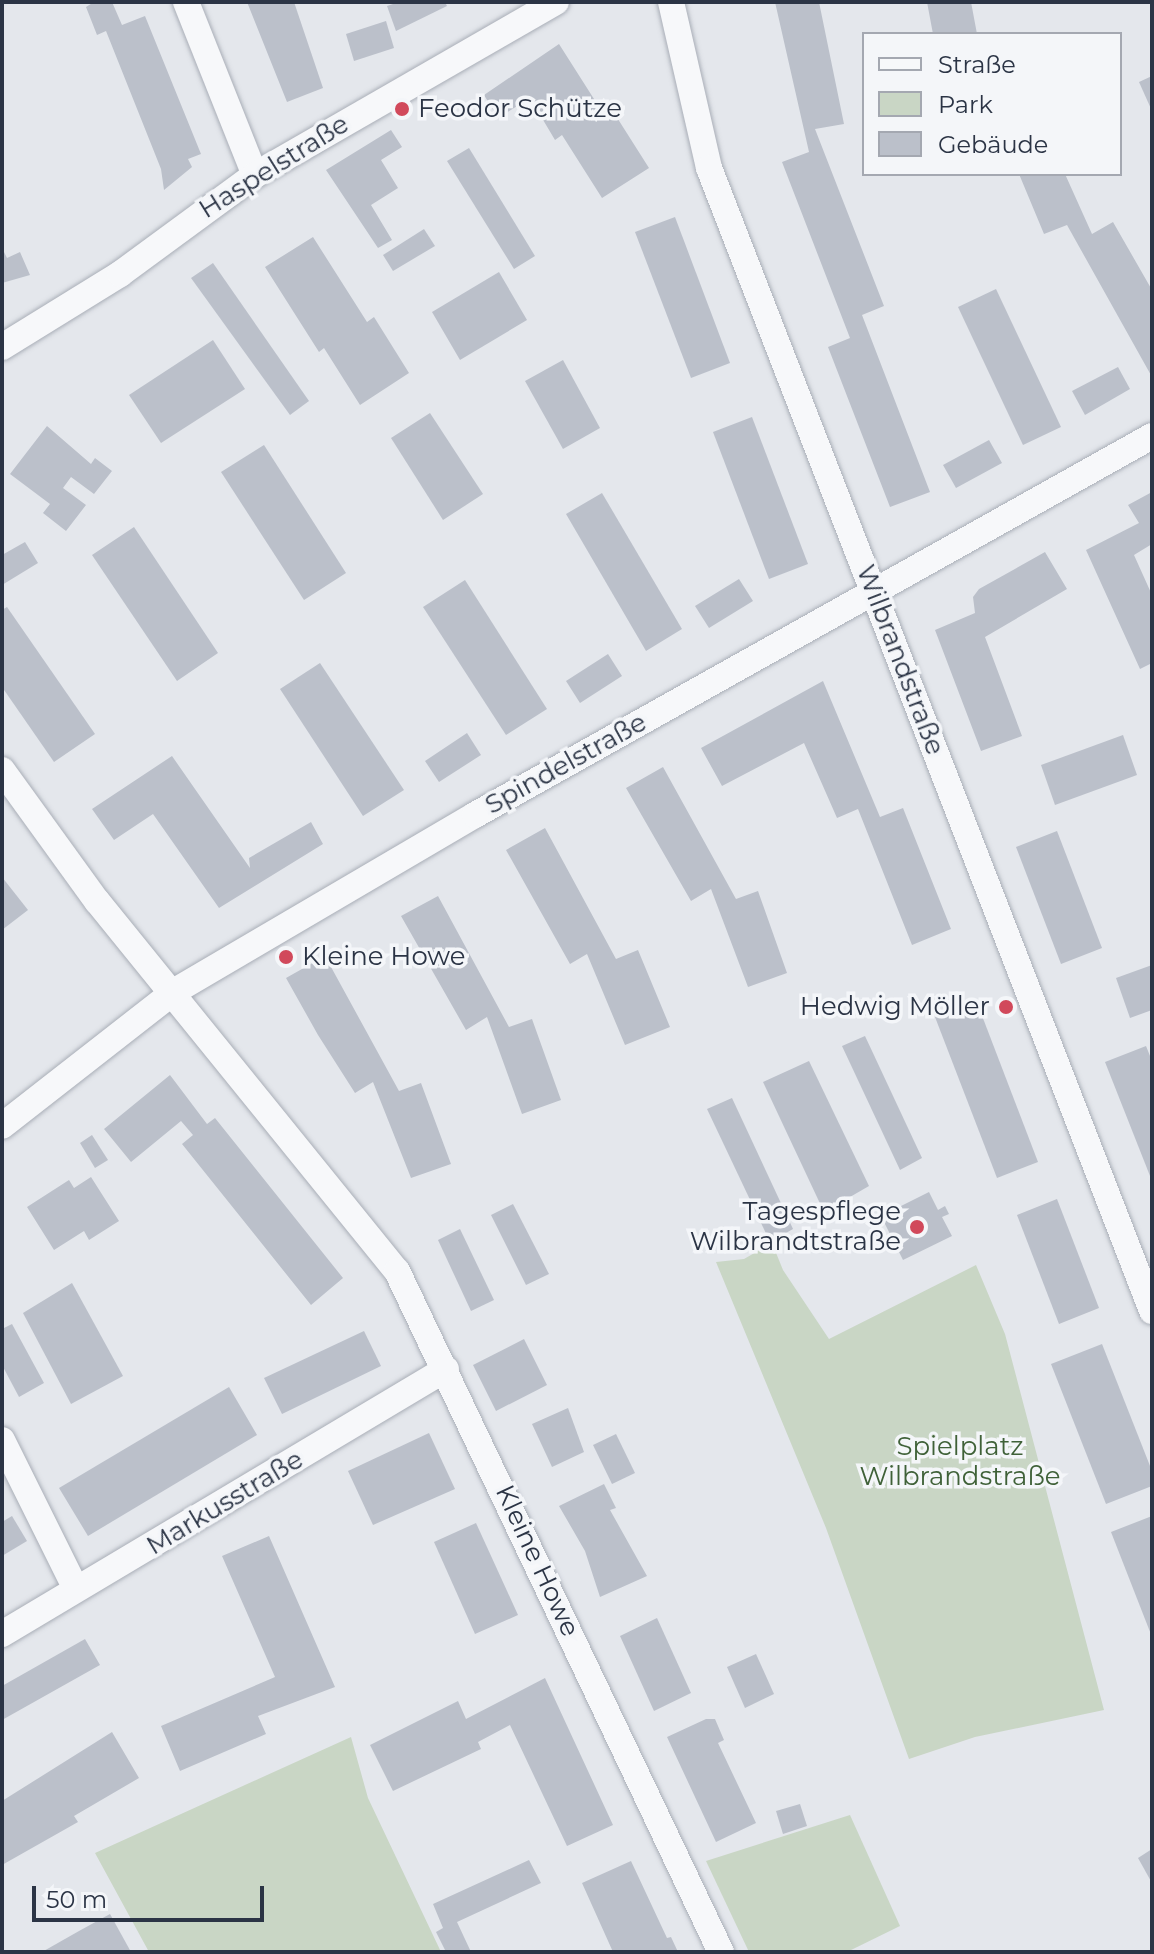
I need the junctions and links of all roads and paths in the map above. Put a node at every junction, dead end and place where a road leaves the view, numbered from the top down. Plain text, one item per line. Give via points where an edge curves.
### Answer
1 (186, 2) edge
2 (556, 2) edge
3 (671, 2) edge
4 (255, 175) junction
5 (2, 347) edge
6 (1152, 436) edge
7 (875, 593) junction
8 (2, 770) edge
9 (175, 991) junction
10 (2, 1126) edge
11 (1152, 1311) edge
12 (446, 1369) junction
13 (2, 1440) edge
14 (76, 1589) junction
15 (2, 1634) edge
16 (721, 1952) edge

1 - 4 street
2 - 4 street, Haspelstraße
3 - 7 street, Wilbrandstraße via 709,168
4 - 5 street, Haspelstraße via 120,274
6 - 7 street, Spindelstraße
7 - 9 street, Spindelstraße via 475,815
7 - 11 street, Wilbrandstraße
8 - 9 street, Kleine Howe via 97,901
9 - 10 street, Spindelstraße
9 - 12 street, Kleine Howe via 387,1254
12 - 14 street, Markusstraße
12 - 16 street, Kleine Howe
13 - 14 street
14 - 15 street, Markusstraße

